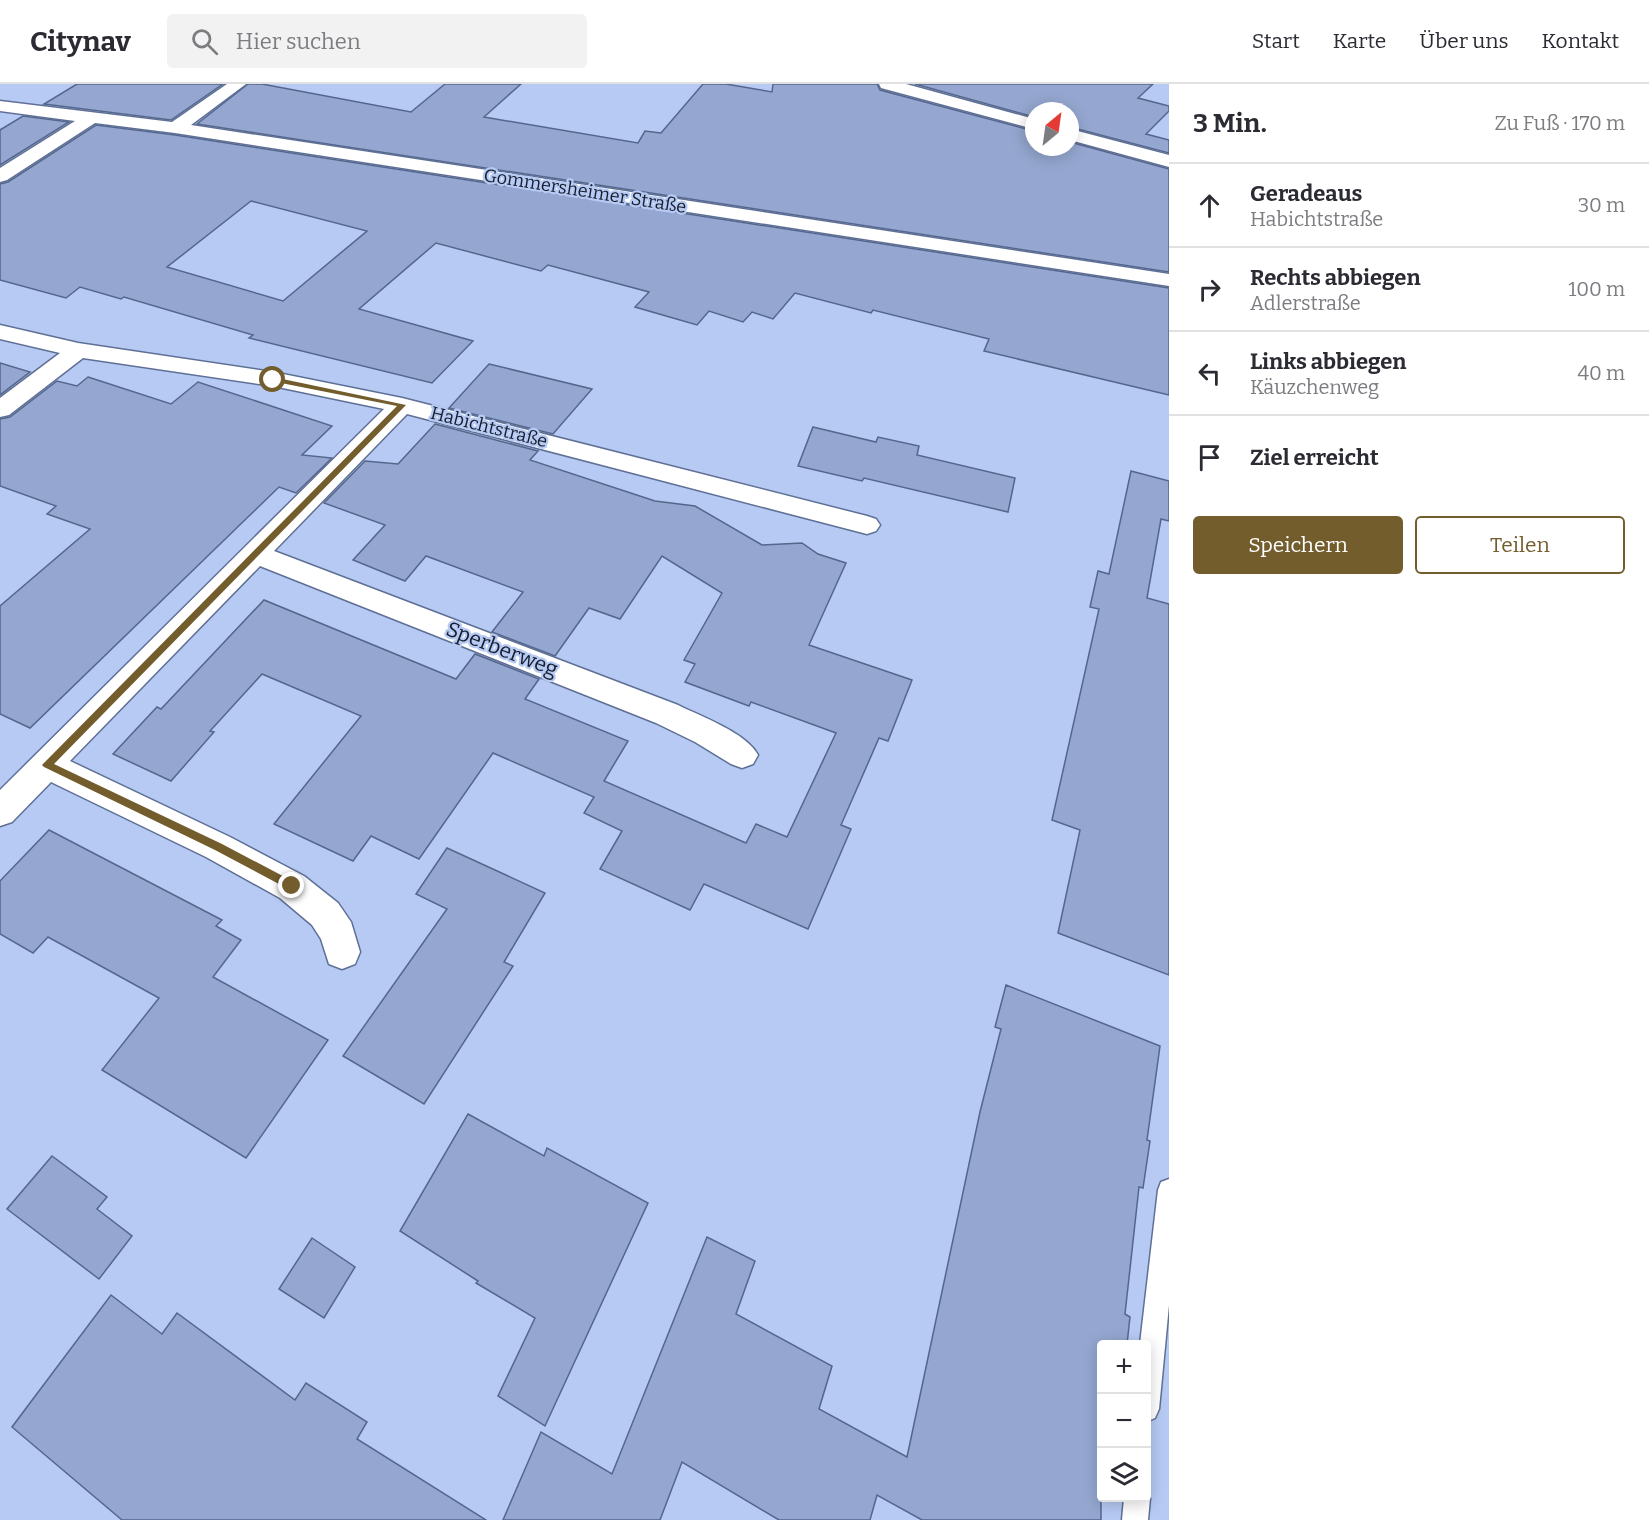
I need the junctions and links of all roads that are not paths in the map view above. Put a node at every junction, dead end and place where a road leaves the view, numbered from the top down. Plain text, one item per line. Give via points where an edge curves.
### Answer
1 (238, 84) edge
2 (887, 84) edge
3 (0, 106) edge
4 (93, 117) junction
5 (1025, 122) edge
6 (176, 128) junction
7 (1079, 136) edge
8 (1169, 160) edge
9 (0, 176) edge
10 (1169, 280) edge
11 (0, 332) edge
12 (78, 350) junction
13 (402, 405) junction
14 (0, 410) edge
15 (867, 525) dead end
16 (256, 554) junction
17 (742, 755) dead end
18 (47, 765) junction
19 (0, 812) edge
20 (342, 952) dead end
21 (1169, 1190) edge
22 (1148, 1394) edge
23 (1137, 1502) edge
24 (1135, 1520) edge

1 - 6 street
2 - 5 street
3 - 4 street, Gommersheimer Straße
4 - 6 street, Gommersheimer Straße
4 - 9 street
6 - 10 street, Gommersheimer Straße
7 - 8 street
11 - 12 street, Habichtstraße
12 - 13 street, Habichtstraße via 273,380
12 - 14 street
13 - 15 street, Habichtstraße
13 - 16 street
16 - 17 street, Sperberweg via 667,714
16 - 18 street
18 - 19 street
18 - 20 street via 292,886 326,914 338,934
21 - 22 lane
23 - 24 lane

